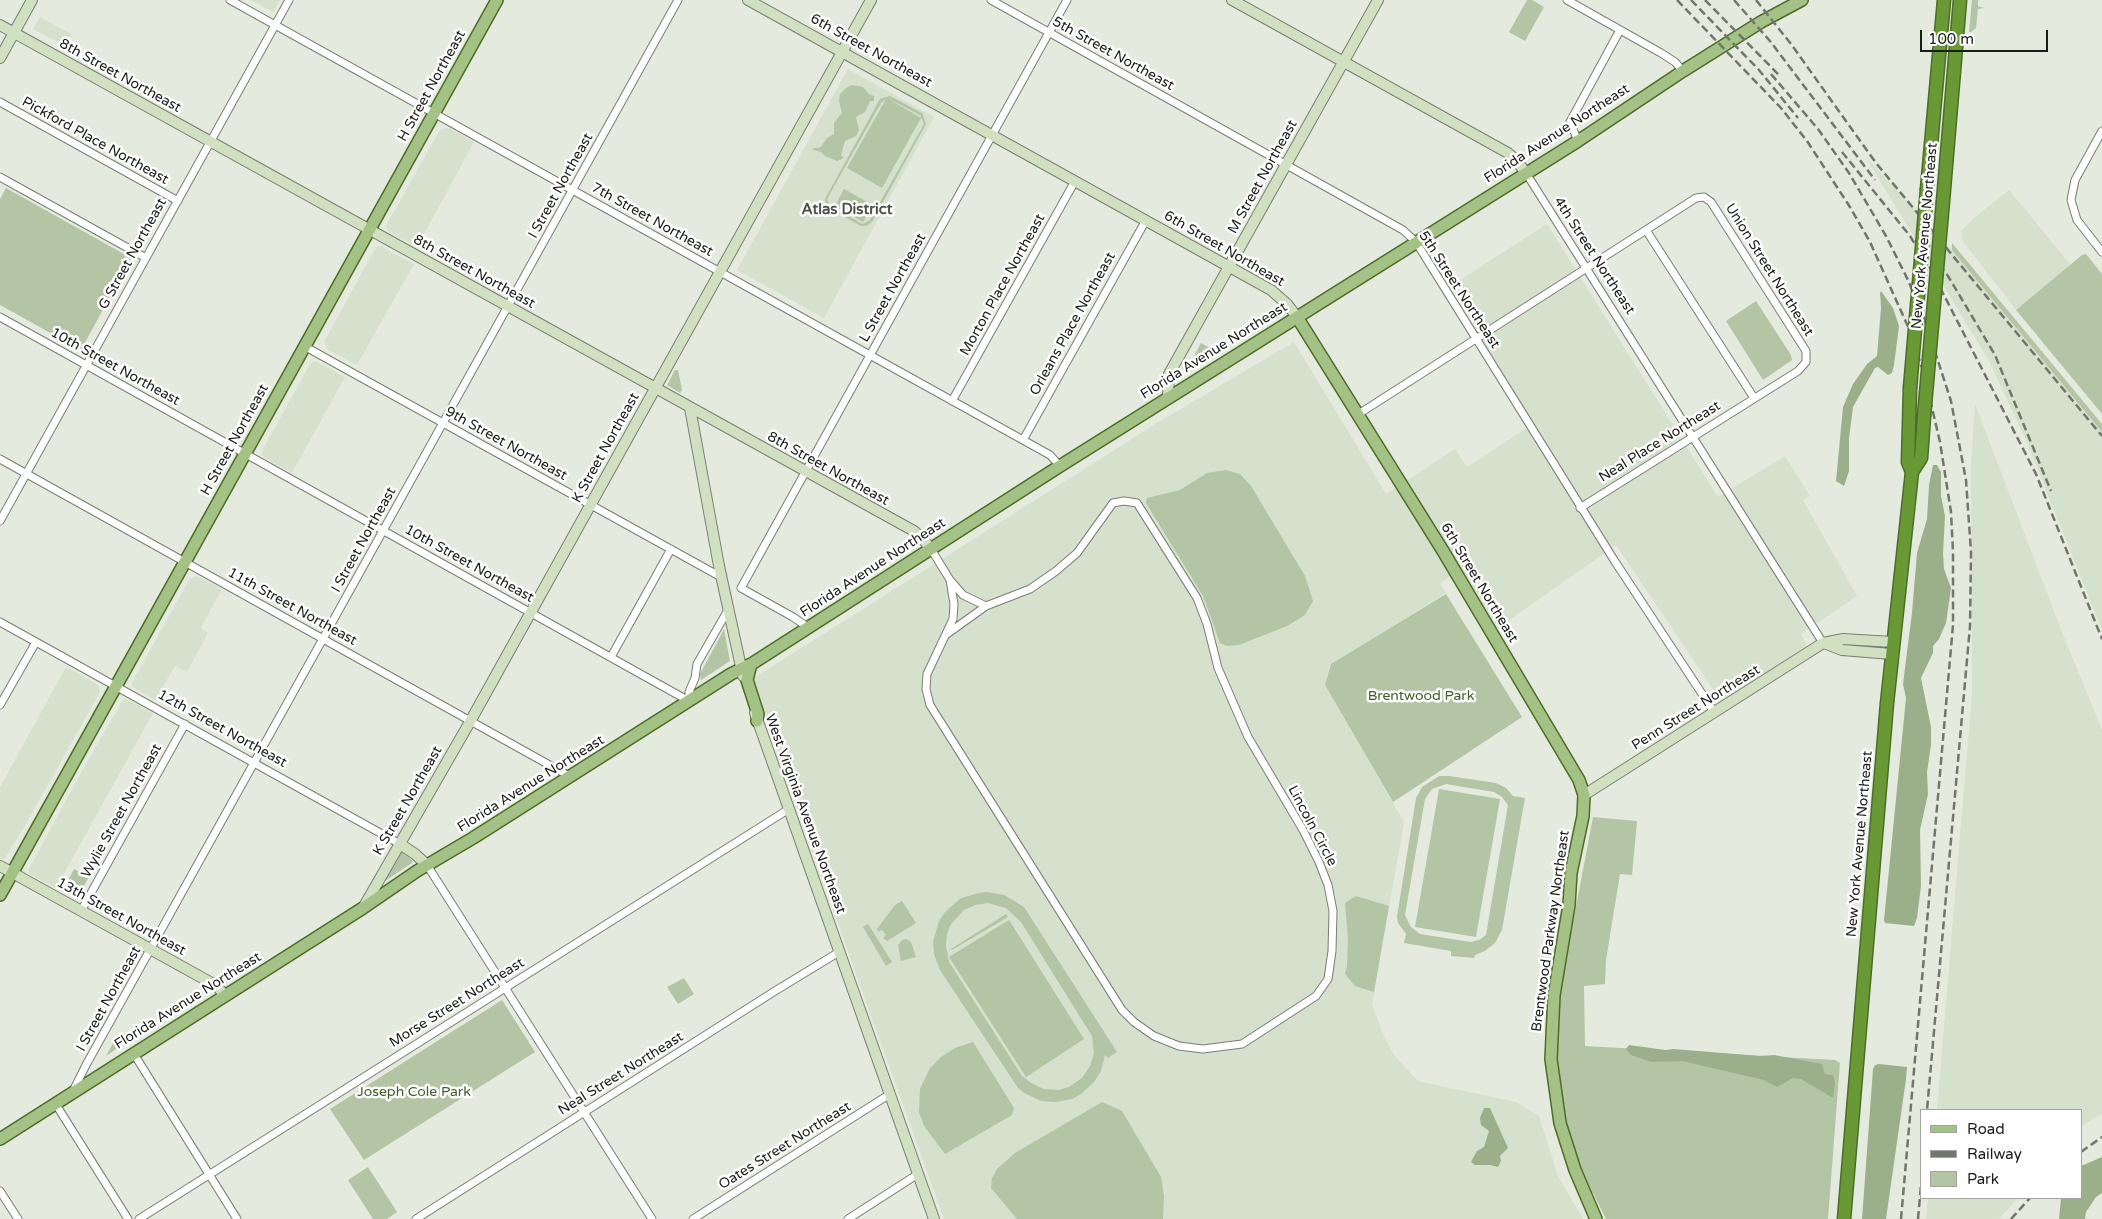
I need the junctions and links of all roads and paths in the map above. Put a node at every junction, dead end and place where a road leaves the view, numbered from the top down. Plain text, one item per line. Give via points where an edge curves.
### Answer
1 (32, 0) edge
2 (230, 0) edge
3 (289, 0) edge
4 (497, 0) edge
5 (678, 0) edge
6 (748, 0) edge
7 (871, 0) edge
8 (991, 0) edge
9 (1067, 0) edge
10 (1232, 0) edge
11 (1378, 0) edge
12 (1567, 0) edge
13 (1791, 0) edge
14 (1802, 0) edge
15 (1944, 0) edge
16 (1960, 0) edge
17 (1761, 22) junction
18 (0, 25) edge
19 (275, 25) junction
20 (1620, 30) junction
21 (1049, 32) junction
22 (14, 33) junction
23 (842, 52) junction
24 (0, 58) edge
25 (1342, 61) junction
26 (1683, 71) junction
27 (0, 102) edge
28 (434, 113) junction
29 (2102, 131) edge
30 (992, 135) junction
31 (1578, 141) junction
32 (210, 142) junction
33 (1286, 164) junction
34 (1526, 173) junction
35 (0, 177) edge
36 (1075, 181) junction
37 (573, 190) junction
38 (178, 201) junction
39 (1146, 220) junction
40 (369, 230) junction
41 (1646, 230) junction
42 (1416, 242) junction
43 (2102, 252) edge
44 (146, 258) junction
45 (1229, 266) junction
46 (1586, 268) junction
47 (720, 272) junction
48 (508, 307) junction
49 (0, 317) edge
50 (1296, 317) junction
51 (1476, 339) junction
52 (304, 346) junction
53 (870, 355) junction
54 (1807, 360) joint
55 (86, 365) junction
56 (654, 388) junction
57 (1168, 397) junction
58 (1754, 398) junction
59 (952, 401) junction
60 (690, 408) junction
61 (1358, 415) junction
62 (443, 423) junction
63 (1693, 437) junction
64 (1023, 440) junction
65 (245, 454) junction
66 (0, 459) edge
67 (1060, 466) junction
68 (804, 471) junction
69 (1912, 472) junction
70 (26, 474) junction
71 (591, 505) junction
72 (1580, 508) junction
73 (0, 521) edge
74 (383, 530) junction
75 (670, 549) junction
76 (931, 549) junction
77 (185, 562) junction
78 (722, 577) junction
79 (950, 580) junction
80 (986, 606) junction
81 (728, 610) junction
82 (530, 612) junction
83 (0, 622) edge
84 (808, 628) junction
85 (947, 634) junction
86 (323, 638) junction
87 (36, 642) junction
88 (1823, 643) junction
89 (1893, 648) junction
90 (610, 657) junction
91 (746, 667) junction
92 (116, 686) junction
93 (689, 701) junction
94 (0, 705) edge
95 (1714, 712) junction
96 (471, 720) junction
97 (757, 720) joint
98 (186, 724) junction
99 (254, 762) junction
100 (571, 776) junction
101 (1584, 795) junction
102 (789, 809) junction
103 (400, 844) junction
104 (0, 866) edge
105 (427, 866) junction
106 (12, 873) junction
107 (0, 895) edge
108 (362, 908) junction
109 (81, 911) junction
110 (151, 949) junction
111 (839, 952) junction
112 (504, 987) junction
113 (225, 996) junction
114 (134, 1054) junction
115 (73, 1092) junction
116 (890, 1094) junction
117 (55, 1103) junction
118 (584, 1112) junction
119 (0, 1138) edge
120 (209, 1174) junction
121 (918, 1174) junction
122 (0, 1191) edge
123 (1596, 1217) edge
124 (18, 1219) edge
125 (128, 1219) edge
126 (139, 1219) edge
127 (237, 1219) edge
128 (416, 1219) edge
129 (652, 1219) edge
130 (693, 1219) edge
131 (848, 1219) edge
132 (934, 1219) edge
133 (1844, 1219) edge

1 - 22 main road
2 - 19 street, 7th Street Northeast
3 - 19 street, G Street Northeast
4 - 28 main road, H Street Northeast
5 - 37 street, I Street Northeast
6 - 23 main road, 6th Street Northeast
7 - 23 main road, K Street Northeast
8 - 21 street, 5th Street Northeast
9 - 21 street, L Street Northeast
10 - 25 main road, 4th Street Northeast
11 - 25 main road, M Street Northeast
12 - 20 street
13 - 17 main road, Florida Avenue Northeast
14 - 17 main road, Florida Avenue Northeast
15 - 69 highway, New York Avenue Northeast, bridge via 1910,388 1908,462
16 - 69 highway, New York Avenue Northeast, bridge via 1922,458
17 - 26 main road, Florida Avenue Northeast
18 - 22 main road, 8th Street Northeast
19 - 28 street, 7th Street Northeast
19 - 32 street, G Street Northeast
20 - 26 street via 1675,62
20 - 31 street via 1570,122
21 - 30 street, L Street Northeast
21 - 33 street, 5th Street Northeast
22 - 24 main road
22 - 32 main road, 8th Street Northeast
23 - 30 main road, 6th Street Northeast
23 - 47 main road, K Street Northeast
25 - 33 main road, M Street Northeast
25 - 34 main road, 4th Street Northeast via 1508,153
26 - 31 main road, Florida Avenue Northeast
27 - 38 street, Pickford Place Northeast
28 - 37 street, 7th Street Northeast
28 - 40 main road, H Street Northeast
29 - 43 street via 2075,180 2072,200 2077,220
30 - 36 main road, 6th Street Northeast
30 - 53 street, L Street Northeast
31 - 34 main road, Florida Avenue Northeast
32 - 38 street, G Street Northeast
32 - 40 main road, 8th Street Northeast
33 - 42 street, 5th Street Northeast via 1404,230
33 - 45 main road, M Street Northeast
34 - 42 main road, Florida Avenue Northeast
34 - 46 street, 4th Street Northeast
35 - 44 street
36 - 39 main road, 6th Street Northeast
36 - 59 street, Morton Place Northeast
37 - 47 street, 7th Street Northeast
37 - 48 street, I Street Northeast
38 - 44 street, G Street Northeast
39 - 45 main road, 6th Street Northeast
39 - 64 street, Orleans Place Northeast
40 - 48 main road, 8th Street Northeast
40 - 52 main road, H Street Northeast
41 - 46 street
41 - 54 street, Union Street Northeast via 1698,197 1711,202 1806,351
41 - 58 street
42 - 50 main road, Florida Avenue Northeast
42 - 51 street, 5th Street Northeast
44 - 55 street, G Street Northeast
45 - 50 main road, 6th Street Northeast via 1275,293
45 - 57 main road, M Street Northeast via 1169,374
46 - 51 street
46 - 63 street, 4th Street Northeast
47 - 53 street, 7th Street Northeast
47 - 56 main road, K Street Northeast
48 - 56 main road, 8th Street Northeast
48 - 62 street, I Street Northeast
49 - 55 street, 10th Street Northeast
50 - 57 main road, Florida Avenue Northeast
50 - 61 main road, 6th Street Northeast
51 - 61 street
51 - 72 street, 5th Street Northeast
52 - 62 street, 9th Street Northeast
52 - 65 main road, H Street Northeast
53 - 59 street, 7th Street Northeast
53 - 68 street, L Street Northeast
54 - 58 street, Neal Place Northeast via 1799,370
55 - 65 street, 10th Street Northeast
55 - 70 street, G Street Northeast
56 - 60 main road, 8th Street Northeast
56 - 71 main road, K Street Northeast
57 - 67 main road, Florida Avenue Northeast
58 - 63 street, Neal Place Northeast
59 - 64 street, 7th Street Northeast
60 - 68 main road, 8th Street Northeast
60 - 78 main road
61 - 101 main road, 6th Street Northeast via 1443,551 1579,780
62 - 71 street, 9th Street Northeast
62 - 74 street, I Street Northeast
63 - 72 street, Neal Place Northeast
63 - 88 street, 4th Street Northeast
64 - 67 street, 7th Street Northeast
65 - 74 street, 10th Street Northeast
65 - 77 main road, H Street Northeast
66 - 70 street, 11th Street Northeast
67 - 76 main road, Florida Avenue Northeast
68 - 76 main road, 8th Street Northeast via 914,531
68 - 84 street, L Street Northeast via 741,588
69 - 89 highway, New York Avenue Northeast
70 - 73 street, G Street Northeast
70 - 77 street, 11th Street Northeast
71 - 75 street, 9th Street Northeast
71 - 82 main road, K Street Northeast
72 - 95 street, 5th Street Northeast
74 - 82 street, 10th Street Northeast
74 - 86 street, I Street Northeast
75 - 78 street, 9th Street Northeast
75 - 90 street
76 - 79 street, Lincoln Circle
76 - 84 main road, Florida Avenue Northeast
77 - 86 street, 11th Street Northeast
77 - 92 main road, H Street Northeast
78 - 81 main road
79 - 80 street, Lincoln Circle via 963,595
79 - 85 street, Lincoln Circle via 954,604
80 - 85 street, Lincoln Circle
80 - 85 street, Lincoln Circle via 1030,589 1056,571 1077,553 1113,503 1124,500 1137,503 1197,598 1218,668 1248,737 1302,830 1328,886 1333,911 1332,951 1328,979 1314,998 1242,1044 1228,1047 1203,1049 1179,1046 1154,1036 1134,1022 1122,1010 930,705 927,674
81 - 91 main road
81 - 93 street via 697,664
82 - 90 street, 10th Street Northeast
82 - 96 main road, K Street Northeast
83 - 87 street, 12th Street Northeast
84 - 91 main road, Florida Avenue Northeast
86 - 96 street, 11th Street Northeast
86 - 99 street, I Street Northeast
87 - 92 street, 12th Street Northeast
87 - 94 street
88 - 89 main road via 1843,639
88 - 95 main road, Penn Street Northeast
89 - 133 highway, New York Avenue Northeast
90 - 93 street, 10th Street Northeast
91 - 93 main road, Florida Avenue Northeast
91 - 97 main road
92 - 98 street, 12th Street Northeast
92 - 106 main road, H Street Northeast
93 - 100 main road, Florida Avenue Northeast
95 - 101 main road, Penn Street Northeast
96 - 100 street, 11th Street Northeast
96 - 103 main road, K Street Northeast
97 - 102 main road, West Virginia Avenue Northeast
98 - 99 street, 12th Street Northeast
98 - 109 street, Wylie Street Northeast
99 - 103 street, 12th Street Northeast
99 - 110 street, I Street Northeast
100 - 105 main road, Florida Avenue Northeast
101 - 123 main road, Brentwood Parkway Northeast via 1554,995 1551,1047 1560,1123 1575,1170
102 - 111 main road, West Virginia Avenue Northeast
102 - 112 street, Morse Street Northeast
103 - 105 main road, 12th Street Northeast
103 - 108 main road, K Street Northeast
104 - 106 main road, 13th Street Northeast
105 - 108 main road, Florida Avenue Northeast
105 - 112 street
106 - 107 main road, H Street Northeast
106 - 109 main road, 13th Street Northeast
108 - 113 main road, Florida Avenue Northeast
109 - 110 main road, 13th Street Northeast
110 - 113 main road, 13th Street Northeast via 217,986
110 - 115 street, I Street Northeast
111 - 116 main road, West Virginia Avenue Northeast
111 - 118 street, Neal Street Northeast
112 - 118 street
112 - 120 street, Morse Street Northeast
113 - 114 main road, Florida Avenue Northeast
114 - 115 main road, Florida Avenue Northeast
114 - 120 street
115 - 117 main road, Florida Avenue Northeast
116 - 121 main road, West Virginia Avenue Northeast
116 - 130 street, Oates Street Northeast
117 - 119 main road, Florida Avenue Northeast
117 - 125 street
118 - 128 street, Neal Street Northeast
118 - 129 street
120 - 126 street, Morse Street Northeast
120 - 127 street
121 - 131 street
121 - 132 main road, West Virginia Avenue Northeast
122 - 124 street

